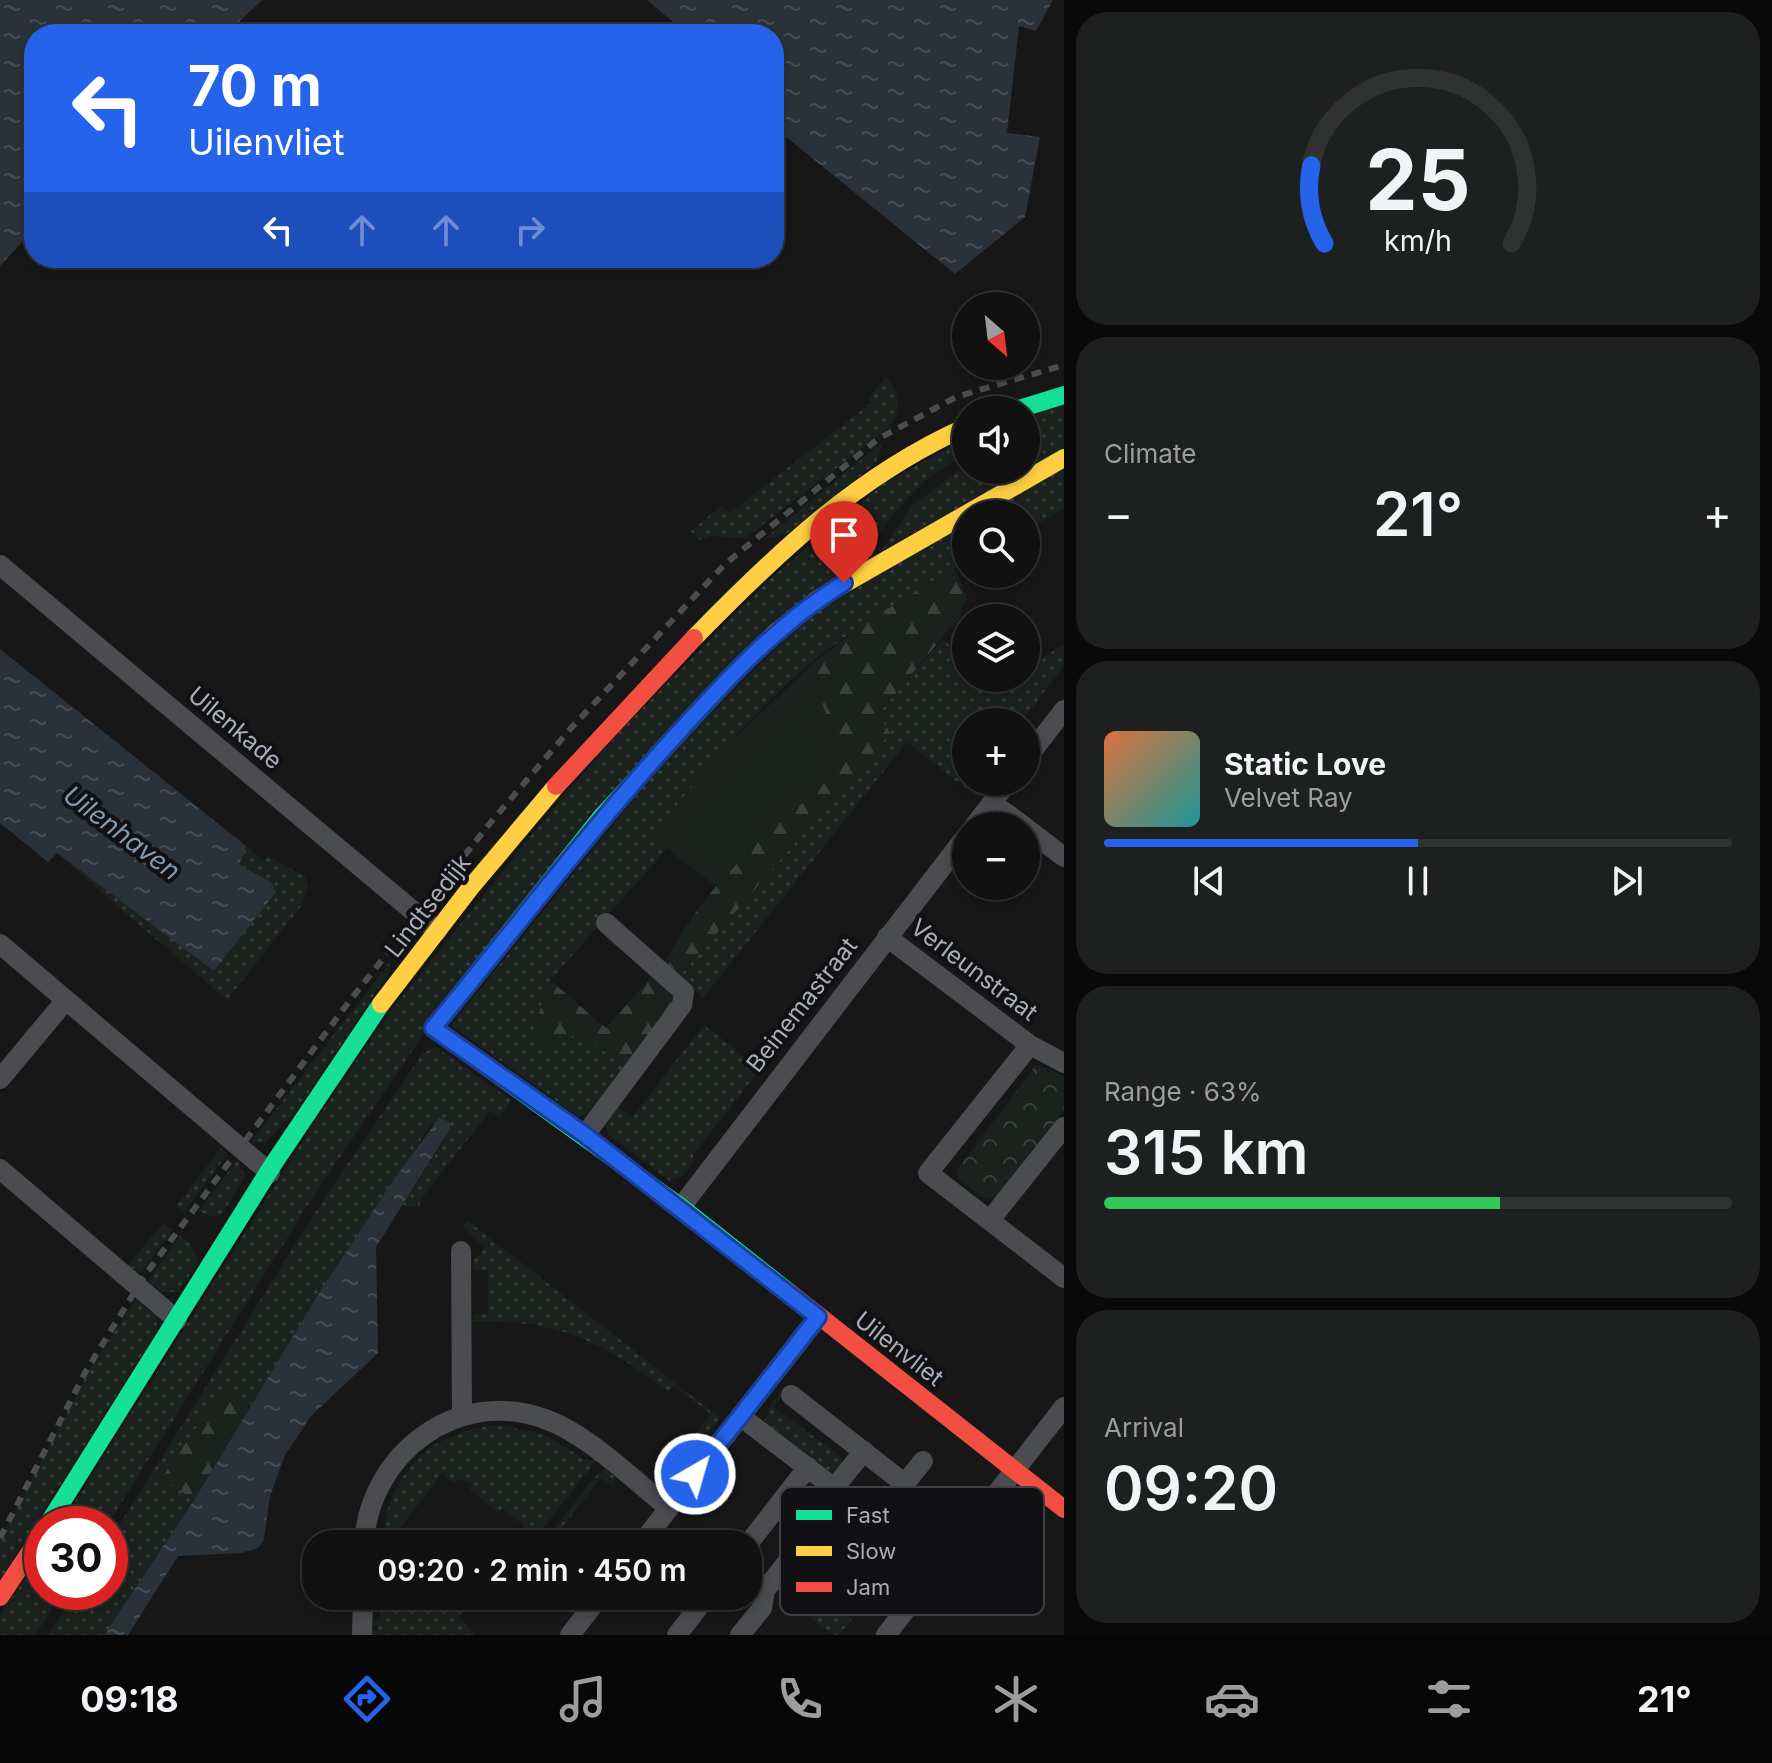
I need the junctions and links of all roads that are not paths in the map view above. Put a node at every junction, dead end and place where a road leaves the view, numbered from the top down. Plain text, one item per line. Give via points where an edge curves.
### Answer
1 (1064, 395) edge
2 (1040, 402) edge
3 (952, 434) edge
4 (1064, 458) edge
5 (0, 565) edge
6 (1064, 710) edge
7 (1040, 741) edge
8 (997, 796) edge
9 (992, 803) junction
10 (985, 812) edge
11 (1004, 812) edge
12 (1040, 839) edge
13 (952, 854) edge
14 (1064, 857) edge
15 (606, 923) dead end
16 (437, 931) junction
17 (887, 937) junction
18 (0, 944) edge
19 (66, 1000) junction
20 (1030, 1045) junction
21 (1064, 1063) edge
22 (0, 1079) edge
23 (1064, 1127) edge
24 (585, 1135) junction
25 (0, 1169) edge
26 (270, 1173) junction
27 (681, 1207) junction
28 (990, 1220) junction
29 (461, 1251) dead end
30 (1064, 1278) edge
31 (818, 1317) junction
32 (177, 1320) junction
33 (791, 1395) dead end
34 (1064, 1407) edge
35 (462, 1414) junction
36 (740, 1416) junction
37 (864, 1451) junction
38 (923, 1461) dead end
39 (808, 1467) junction
40 (1016, 1472) junction
41 (905, 1484) junction
42 (792, 1487) edge
43 (833, 1487) edge
44 (841, 1487) edge
45 (903, 1487) edge
46 (1004, 1487) edge
47 (1035, 1487) edge
48 (1044, 1494) edge
49 (780, 1503) edge
50 (59, 1506) edge
51 (669, 1508) junction
52 (1064, 1509) edge
53 (367, 1530) edge
54 (652, 1530) edge
55 (759, 1530) edge
56 (24, 1561) edge
57 (780, 1570) edge
58 (0, 1597) edge
59 (363, 1610) edge
60 (589, 1610) edge
61 (696, 1610) edge
62 (902, 1615) edge
63 (362, 1635) edge
64 (570, 1635) edge
65 (677, 1635) edge
66 (740, 1635) edge
67 (886, 1635) edge

1 - 2 street
3 - 16 street, Lindtsedijk via 864,485 751,581 597,743
4 - 24 street, Uilenvliet via 818,599 775,633 602,816 433,1028
5 - 16 street, Uilenkade
6 - 7 street
8 - 9 street
9 - 10 street
9 - 11 street
12 - 14 street
13 - 17 street, Beinemastraat
15 - 24 street via 684,992 682,1005
16 - 26 street, Lindtsedijk via 352,1045
17 - 20 street, Verleunstraat
17 - 27 street, Beinemastraat
18 - 19 street
19 - 22 street
19 - 26 street
20 - 21 street, Verleunstraat
20 - 28 street, Verleunstraat via 928,1173
23 - 28 street
24 - 27 street, Uilenvliet
25 - 32 street
26 - 32 street, Lindtsedijk
27 - 31 street, Uilenvliet
28 - 30 street
29 - 35 street
31 - 36 street
31 - 40 street, Uilenvliet
32 - 50 street, Lindtsedijk
33 - 37 street
34 - 40 street
35 - 51 street via 505,1411 564,1427
35 - 53 street via 422,1435 389,1469
36 - 39 street
36 - 51 street
37 - 41 street
37 - 44 street
38 - 41 street
39 - 42 street
39 - 43 street
40 - 46 street
40 - 47 street, Uilenvliet
41 - 45 street
48 - 52 street, Uilenvliet
49 - 55 street
51 - 54 street
56 - 58 street
57 - 66 street via 765,1590 762,1608
59 - 63 street
60 - 64 street
61 - 65 street
62 - 67 street

